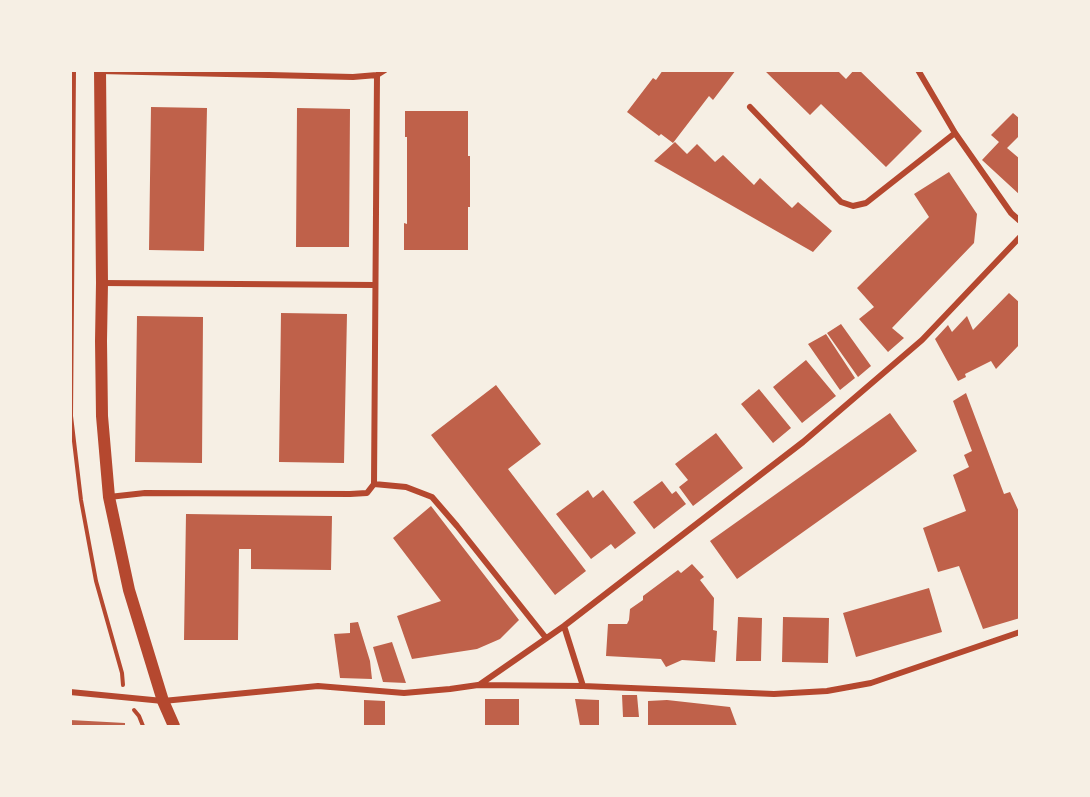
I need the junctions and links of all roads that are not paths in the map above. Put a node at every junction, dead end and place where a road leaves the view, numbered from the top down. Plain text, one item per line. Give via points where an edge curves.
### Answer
1 (385, 70) edge
2 (918, 70) edge
3 (100, 71) edge
4 (377, 75) junction
5 (750, 107) dead end
6 (955, 133) junction
7 (1020, 221) edge
8 (1020, 237) edge
9 (102, 283) junction
10 (375, 285) junction
11 (374, 484) junction
12 (109, 497) junction
13 (564, 626) junction
14 (1020, 632) edge
15 (546, 638) junction
16 (478, 685) junction
17 (582, 686) junction
18 (70, 692) edge
19 (163, 701) junction
20 (174, 726) edge

1 - 4 street
2 - 6 street
3 - 4 street
3 - 9 main road
4 - 10 street
5 - 6 street via 841,202 853,206 866,203
6 - 7 street
8 - 13 street via 922,340 812,435
9 - 10 street
9 - 12 main road via 102,416
10 - 11 street
11 - 12 street via 367,493 350,494 145,493
11 - 15 street via 406,487 432,497
12 - 19 main road via 129,590
13 - 15 street
13 - 17 street
14 - 17 street via 871,683 827,691 774,694
15 - 16 street
16 - 17 street
16 - 19 street via 404,693 318,686
18 - 19 street
19 - 20 main road

